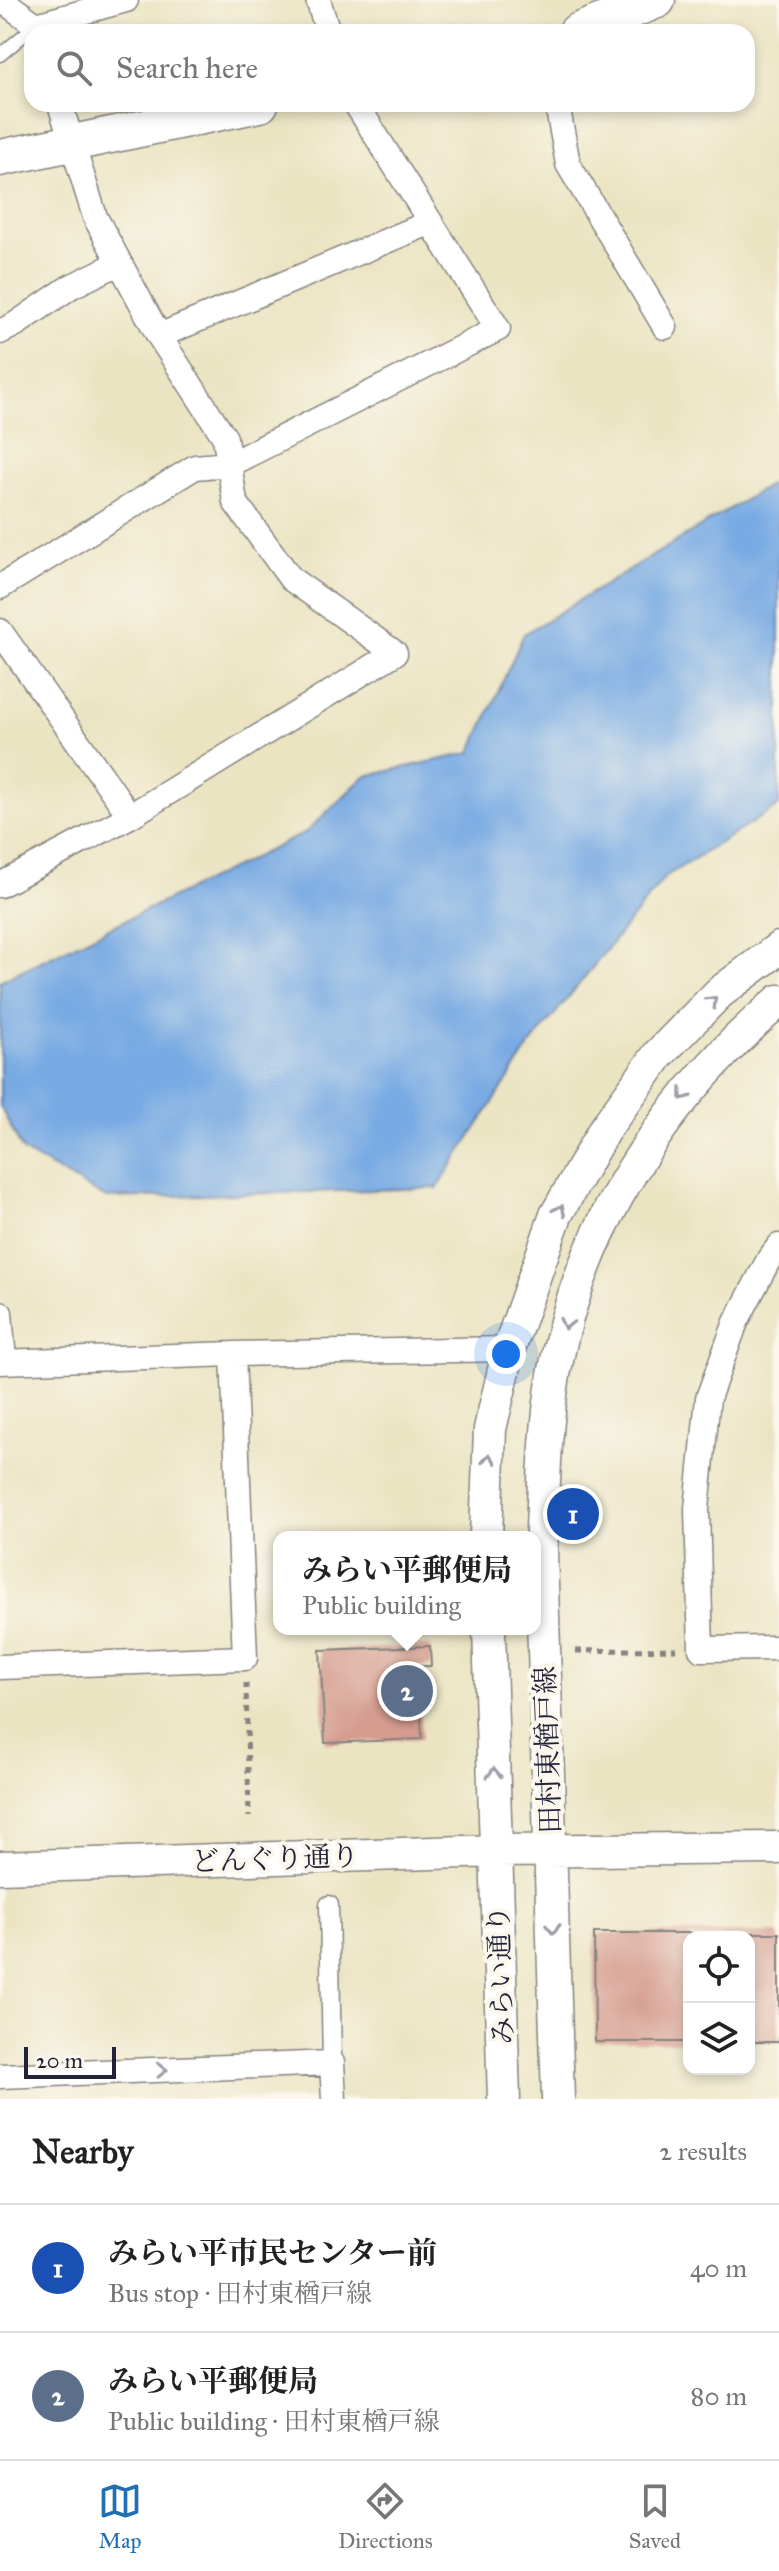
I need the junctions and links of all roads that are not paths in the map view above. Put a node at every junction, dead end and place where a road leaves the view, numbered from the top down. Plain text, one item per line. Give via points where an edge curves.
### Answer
1 (2, 0) edge
2 (126, 0) edge
3 (318, 0) edge
4 (657, 0) edge
5 (32, 24) edge
6 (50, 24) edge
7 (326, 24) edge
8 (597, 24) edge
9 (24, 37) edge
10 (0, 55) edge
11 (62, 112) edge
12 (221, 112) edge
13 (361, 112) edge
14 (558, 112) edge
15 (71, 143) junction
16 (0, 158) edge
17 (429, 223) junction
18 (119, 263) junction
19 (665, 327) dead end
20 (0, 332) edge
21 (159, 336) junction
22 (230, 464) junction
23 (0, 587) edge
24 (0, 631) edge
25 (130, 816) junction
26 (0, 885) edge
27 (779, 948) edge
28 (779, 1001) edge
29 (779, 1246) edge
30 (0, 1313) edge
31 (509, 1349) junction
32 (233, 1354) junction
33 (2, 1361) edge
34 (486, 1531) edge
35 (489, 1635) edge
36 (779, 1648) edge
37 (0, 1667) edge
38 (779, 1848) edge
39 (496, 1851) junction
40 (550, 1851) junction
41 (0, 1867) edge
42 (329, 1905) dead end
43 (332, 2063) junction
44 (0, 2076) edge
45 (334, 2099) edge
46 (504, 2099) edge
47 (558, 2099) edge

1 - 5 street
2 - 6 street
3 - 7 street
4 - 8 main road
9 - 10 lane
11 - 15 street
12 - 15 main road
13 - 17 street
14 - 19 street via 568,164
15 - 16 main road
15 - 18 street via 95,217
17 - 21 street
17 - 22 street via 498,329
18 - 20 street
18 - 21 street
21 - 22 street via 225,438
22 - 23 street via 195,467
22 - 25 street via 235,502 291,579 395,653
24 - 25 street
25 - 26 street
31 -> 27 street via 556,1215 604,1130 659,1054 719,993
28 -> 40 street, 田村東楢戸線 via 689,1089 638,1157 574,1290 554,1376 541,1552
29 - 36 street via 736,1322 708,1398 697,1509 701,1649
30 - 33 street
31 - 32 street
34 -> 31 street via 490,1429
32 - 33 street
32 - 37 street via 245,1658
39 -> 35 street, 田村東楢戸線
38 - 40 street, どんぐり通り
39 - 40 street, どんぐり通り
39 - 41 street, どんぐり通り
39 - 46 street, みらい通り
40 -> 47 street, みらい通り
42 - 43 street
44 -> 43 street
43 - 45 street

